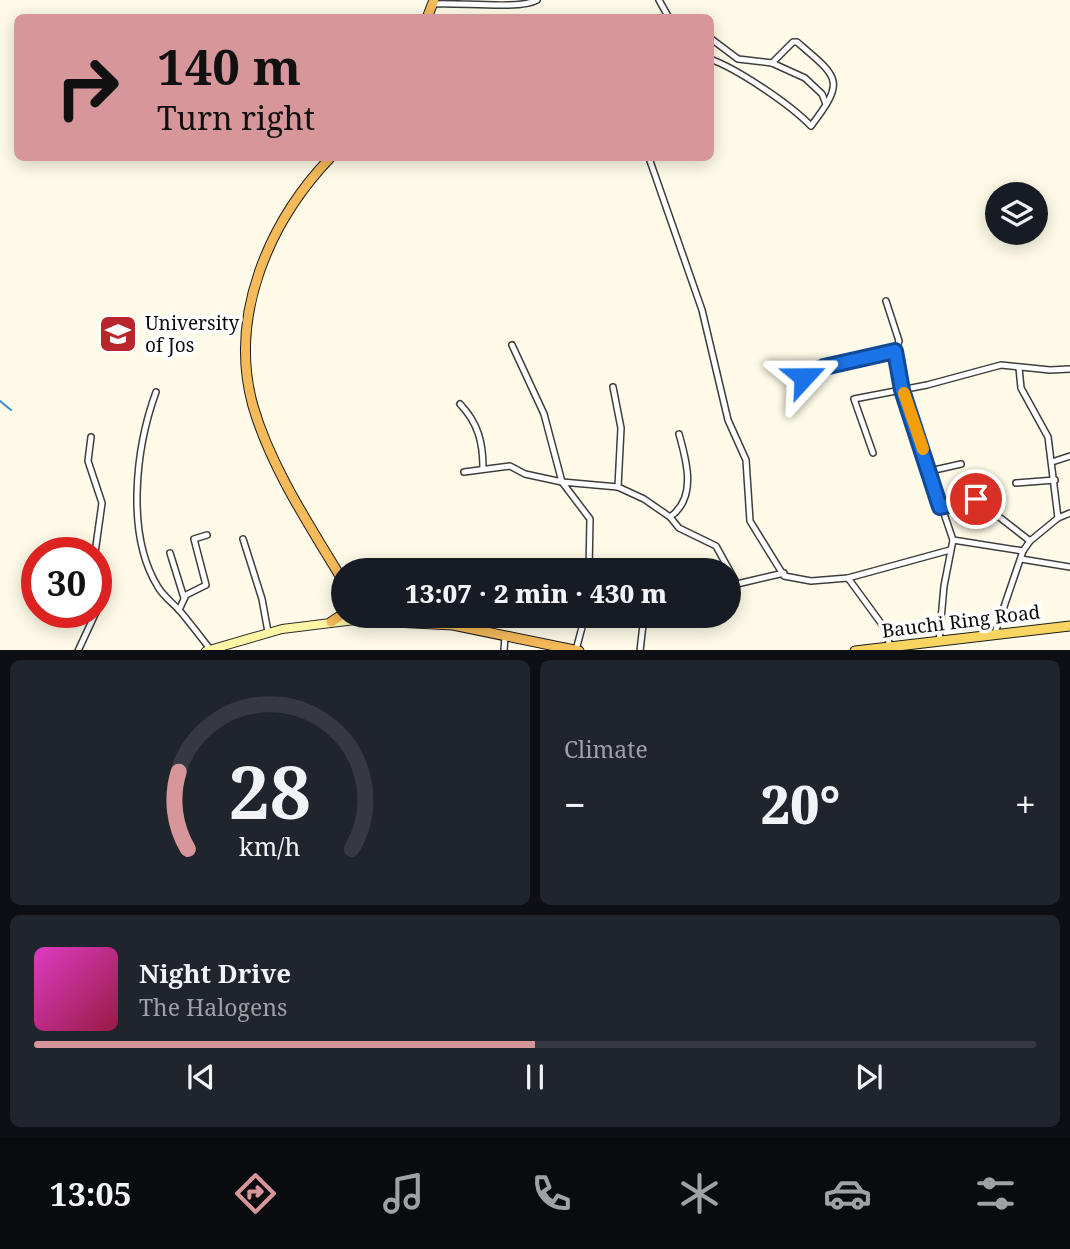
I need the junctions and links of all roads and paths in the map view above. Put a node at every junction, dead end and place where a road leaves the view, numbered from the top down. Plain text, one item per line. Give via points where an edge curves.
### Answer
1 (537, 0) edge
2 (434, 2) edge
3 (714, 41) edge
4 (714, 61) edge
5 (772, 63) junction
6 (826, 104) junction
7 (327, 161) edge
8 (650, 161) edge
9 (886, 301) dead end
10 (512, 345) dead end
11 (895, 351) junction
12 (1020, 368) junction
13 (1070, 369) edge
14 (804, 377) dead end
15 (614, 387) dead end
16 (902, 390) junction
17 (156, 392) dead end
18 (460, 404) dead end
19 (679, 434) dead end
20 (91, 437) dead end
21 (873, 453) dead end
22 (1070, 456) edge
23 (1052, 462) junction
24 (961, 464) dead end
25 (483, 468) junction
26 (930, 471) junction
27 (464, 472) dead end
28 (1055, 480) junction
29 (562, 482) junction
30 (1016, 483) dead end
31 (618, 487) junction
32 (940, 507) junction
33 (1070, 513) edge
34 (670, 517) junction
35 (1058, 518) junction
36 (207, 535) dead end
37 (97, 537) edge
38 (243, 539) dead end
39 (953, 540) junction
40 (1030, 541) junction
41 (950, 550) junction
42 (1023, 551) junction
43 (170, 553) dead end
44 (589, 558) edge
45 (1021, 559) junction
46 (331, 560) edge
47 (1070, 567) edge
48 (784, 573) junction
49 (848, 578) junction
50 (184, 598) junction
51 (179, 610) junction
52 (331, 622) edge
53 (1070, 626) edge
54 (88, 628) edge
55 (467, 628) edge
56 (581, 628) edge
57 (643, 628) edge
58 (268, 632) junction
59 (995, 633) junction
60 (505, 636) junction
61 (939, 642) junction
62 (890, 647) junction
63 (78, 650) edge
64 (208, 650) edge
65 (504, 650) edge
66 (574, 650) edge
67 (640, 650) edge
68 (855, 650) edge

1 - 2 street via 525,6
3 - 5 street via 738,59
4 - 6 street via 751,81 811,127
5 - 6 street via 809,82
5 - 6 street via 797,43 830,71 834,93
7 - 46 highway via 297,196 271,240 254,288 247,358 250,392 261,428
8 - 48 street via 702,310 728,419 746,460 750,521
9 - 11 street via 899,341
10 - 29 street via 544,414
11 - 14 street via 824,367
11 - 16 street
12 - 13 street
12 - 16 street via 1001,365
12 - 23 street via 1021,388 1048,438
15 - 31 street via 621,428
16 - 21 street via 854,399
16 - 26 street
17 - 51 street via 138,462 140,526 153,579
18 - 25 street via 483,442
19 - 34 street via 688,465 688,486 681,510
20 - 37 street via 88,461 102,503
22 - 23 street
23 - 28 street
24 - 26 street
25 - 27 street
25 - 29 street via 510,466
26 - 32 street
28 - 30 street
28 - 35 street
29 - 31 street
29 - 44 street via 590,519
31 - 34 street
32 - 39 street
32 - 40 street via 976,499
33 - 35 street
34 - 48 street via 679,528 716,546 737,584
35 - 40 street
36 - 50 street via 194,539 206,584
38 - 58 street
39 - 41 street
39 - 42 street
40 - 42 street
41 - 49 street
41 - 61 street
42 - 45 street
43 - 50 street
45 - 47 street
45 - 59 street
48 - 49 street via 811,581
49 - 62 street via 886,631
50 - 51 street
51 - 64 street
52 - 58 main road
53 - 59 main road, Bauchi Ring Road
54 - 63 street
55 - 60 highway
56 - 66 street
57 - 67 street
58 - 64 main road
59 - 61 main road, Bauchi Ring Road
60 - 65 street
60 - 66 highway
61 - 62 main road, Bauchi Ring Road
62 - 68 main road, Bauchi Ring Road

